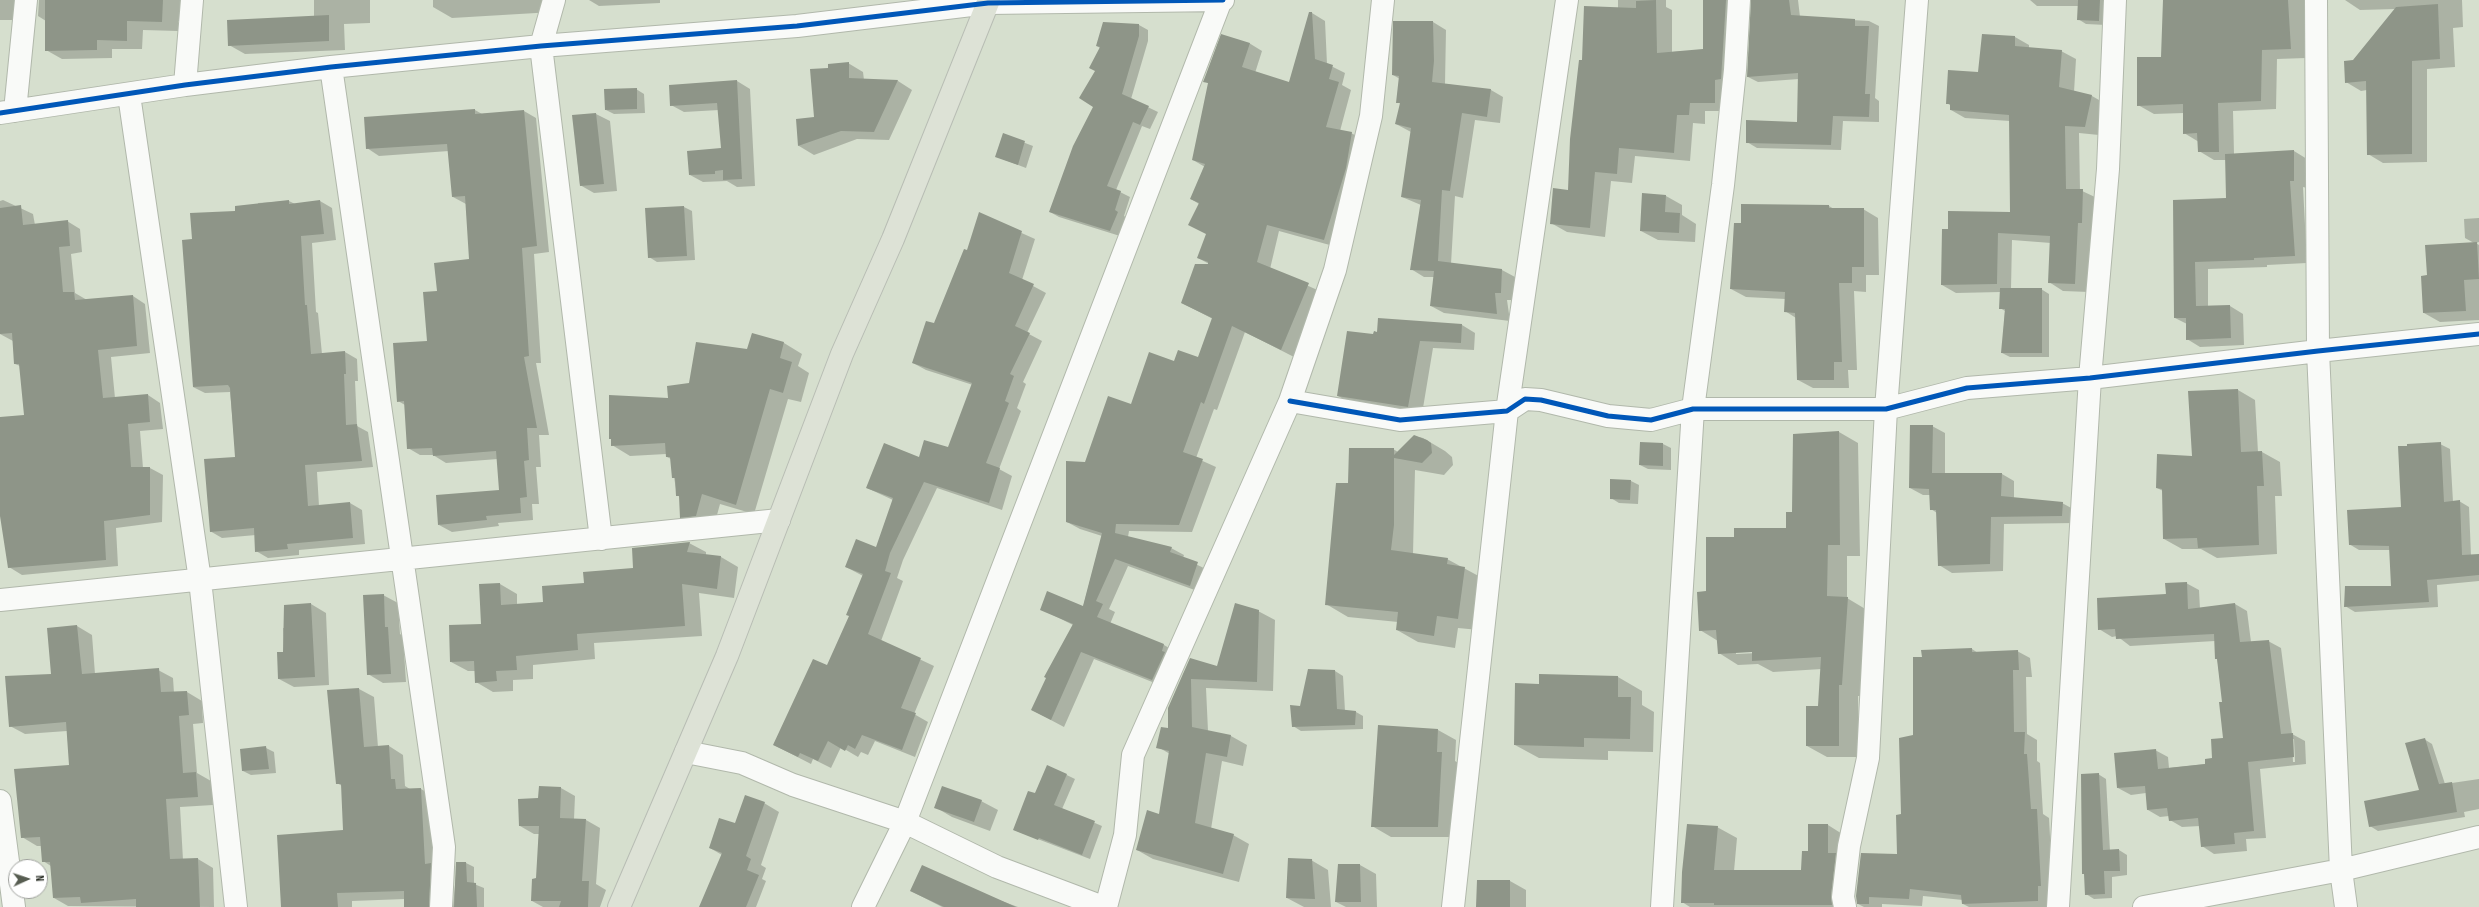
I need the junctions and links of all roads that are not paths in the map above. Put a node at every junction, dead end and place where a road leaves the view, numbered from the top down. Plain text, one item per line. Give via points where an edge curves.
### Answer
1 (26, 0) edge
2 (192, 0) edge
3 (554, 0) edge
4 (1222, 0) edge
5 (1383, 0) edge
6 (1567, 0) edge
7 (1739, 0) edge
8 (1917, 0) edge
9 (2115, 0) edge
10 (2316, 0) edge
11 (988, 2) edge
12 (541, 46) junction
13 (331, 67) junction
14 (185, 85) junction
15 (129, 95) junction
16 (7, 112) edge
17 (2479, 334) edge
18 (2318, 351) junction
19 (2090, 378) junction
20 (1290, 400) junction
21 (1693, 409) junction
22 (1886, 409) junction
23 (1507, 411) junction
24 (779, 520) junction
25 (601, 538) junction
26 (404, 559) junction
27 (200, 580) junction
28 (0, 600) edge
29 (686, 752) junction
30 (0, 801) edge
31 (905, 822) junction
32 (2479, 836) edge
33 (2341, 870) junction
34 (14, 907) edge
35 (236, 907) edge
36 (441, 907) edge
37 (619, 907) edge
38 (862, 907) edge
39 (1103, 907) edge
40 (1106, 907) edge
41 (1453, 907) edge
42 (1662, 907) edge
43 (1845, 907) edge
44 (2058, 907) edge
45 (2144, 907) edge
46 (2346, 907) edge

1 - 16 street
2 - 14 street
3 - 12 street
4 - 11 street
4 - 31 street
5 - 20 street via 1371,116 1336,270
6 - 23 street
7 - 21 street via 1735,70 1723,185
8 - 22 street
9 - 19 street via 2108,169
10 - 18 street
11 - 12 street via 796,26
11 - 24 main road via 893,239 842,354
12 - 13 street
12 - 25 street
13 - 14 street
13 - 26 street
14 - 15 street
15 - 16 street
15 - 27 street
17 - 18 street
18 - 19 street
18 - 33 street
19 - 22 street via 1967,388
19 - 44 street
20 - 23 street via 1400,420
20 - 40 street via 1133,755 1126,835
21 - 22 street
21 - 23 street via 1651,420 1608,416 1541,400 1525,399
21 - 42 street
22 - 43 street via 1868,758 1849,846 1843,897
23 - 41 street
24 - 25 street
24 - 29 main road via 727,656
25 - 26 street
26 - 27 street
26 - 36 street via 444,847
27 - 28 street
27 - 35 street
29 - 31 street via 742,763 793,785
29 - 37 main road
30 - 34 street
31 - 38 street
31 - 39 street via 997,867
32 - 33 street
33 - 45 street
33 - 46 street

